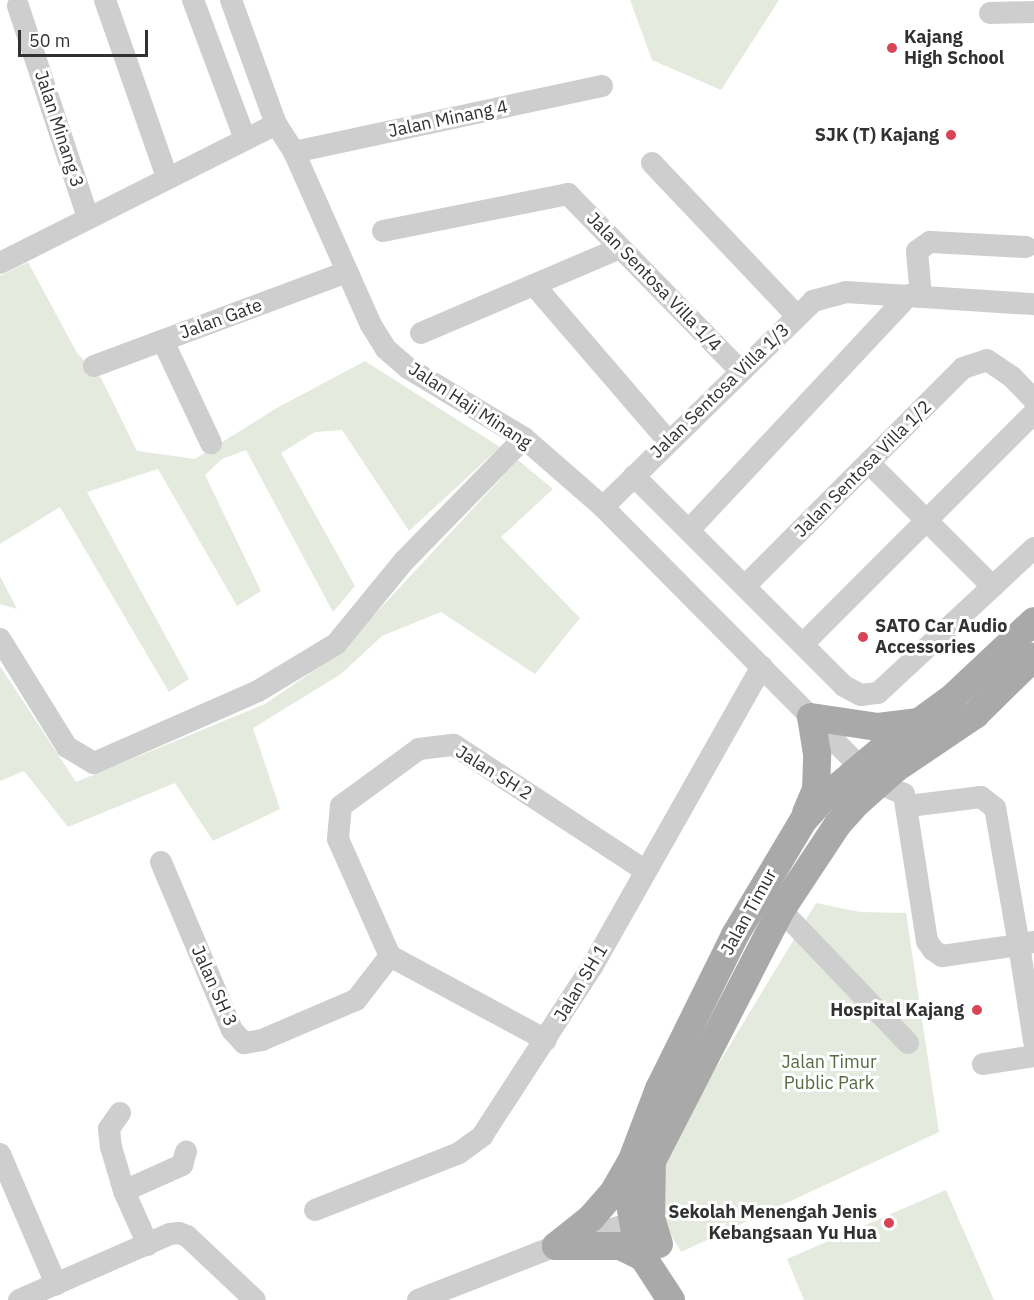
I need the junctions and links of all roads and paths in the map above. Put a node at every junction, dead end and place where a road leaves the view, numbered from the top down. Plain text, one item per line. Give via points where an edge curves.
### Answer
1 (105, 0) edge
2 (193, 0) edge
3 (231, 0) edge
4 (15, 8) edge
5 (1034, 12) edge
6 (990, 13) dead end
7 (602, 86) dead end
8 (276, 124) junction
9 (245, 139) junction
10 (294, 152) junction
11 (652, 163) dead end
12 (167, 177) junction
13 (88, 218) junction
14 (383, 231) dead end
15 (620, 248) junction
16 (1026, 248) dead end
17 (0, 263) edge
18 (348, 272) junction
19 (534, 285) junction
20 (915, 296) junction
21 (1034, 304) edge
22 (797, 316) junction
23 (421, 333) dead end
24 (163, 341) junction
25 (94, 366) dead end
26 (740, 370) junction
27 (1034, 400) edge
28 (1034, 413) edge
29 (524, 438) junction
30 (668, 441) junction
31 (211, 443) dead end
32 (869, 463) junction
33 (634, 476) junction
34 (603, 507) junction
35 (926, 520) junction
36 (689, 530) junction
37 (1034, 548) edge
38 (745, 586) junction
39 (993, 587) junction
40 (1033, 624) edge
41 (0, 639) edge
42 (803, 644) junction
43 (1034, 657) edge
44 (762, 666) junction
45 (812, 717) junction
46 (922, 721) junction
47 (868, 775) junction
48 (909, 806) junction
49 (803, 821) junction
50 (161, 862) dead end
51 (644, 870) junction
52 (781, 910) junction
53 (1026, 944) edge
54 (390, 956) junction
55 (546, 1040) junction
56 (1034, 1041) edge
57 (908, 1043) dead end
58 (1034, 1056) edge
59 (983, 1064) dead end
60 (120, 1113) dead end
61 (186, 1152) dead end
62 (0, 1154) edge
63 (632, 1160) junction
64 (124, 1191) junction
65 (315, 1210) dead end
66 (642, 1220) junction
67 (148, 1245) junction
68 (556, 1246) junction
69 (643, 1257) junction
70 (56, 1284) junction
71 (464, 1292) edge
72 (668, 1294) edge
73 (19, 1300) edge
74 (255, 1300) edge
75 (418, 1300) edge

1 - 12 street
2 - 9 street
3 - 8 street, Jalan Haji Minang
4 - 13 street, Jalan Minang 3
5 - 6 street
7 - 10 street, Jalan Minang 4
8 - 9 street
8 - 10 street, Jalan Haji Minang
9 - 12 street
10 - 18 street, Jalan Haji Minang
11 - 22 street
12 - 13 street
13 - 17 street
14 - 15 street, Jalan Sentosa Villa 1/4 via 568,194
15 - 19 street
15 - 26 street, Jalan Sentosa Villa 1/4
16 - 20 street via 930,242 917,250
18 - 24 street, Jalan Gate
18 - 29 street, Jalan Haji Minang via 386,349 408,368
19 - 23 street
19 - 30 street
20 - 21 street, Jalan Sentosa Villa 1/3
20 - 22 street, Jalan Sentosa Villa 1/3 via 846,292 813,301
20 - 36 street
22 - 26 street, Jalan Sentosa Villa 1/3
24 - 25 street, Jalan Gate
24 - 31 street
26 - 30 street, Jalan Sentosa Villa 1/3
27 - 32 street, Jalan Sentosa Villa 1/2 via 1012,377 987,360 963,368
28 - 35 street
29 - 34 street, Jalan Haji Minang
29 - 41 street via 404,561 336,644 258,691 94,763 67,747
30 - 33 street, Jalan Sentosa Villa 1/3
32 - 35 street
32 - 38 street, Jalan Sentosa Villa 1/2
33 - 34 street, Jalan Sentosa Villa 1/3
33 - 36 street
34 - 44 street, Jalan Haji Minang
35 - 39 street
35 - 42 street
36 - 38 street
37 - 39 street
38 - 42 street
39 - 42 street via 878,693 861,695 844,686
40 - 46 main road, Jalan Timur
43 - 47 main road, Jalan Timur via 975,715
44 - 45 street, Jalan Haji Minang
44 - 51 street, Jalan SH 1
45 - 46 main road via 878,727
45 - 47 street, Jalan Haji Minang
45 - 49 main road via 816,790
46 - 47 main road, Jalan Timur
47 - 48 street via 904,794
47 - 49 main road, Jalan Timur
47 - 52 main road, Jalan Timur
48 - 53 street via 981,797 995,808
48 - 53 street via 927,941 933,950 942,956
49 - 63 main road, Jalan Timur via 735,935 655,1098
50 - 54 street, Jalan SH 3 via 232,1030 244,1043 261,1040 356,1000
51 - 54 street, Jalan SH 2 via 454,745 419,749 341,806 338,838
51 - 55 street, Jalan SH 1 via 593,965
52 - 57 street
52 - 66 main road, Jalan Timur via 652,1161
53 - 56 street
54 - 55 street
55 - 65 street, Jalan SH 1 via 482,1136 459,1153
58 - 59 street
60 - 64 street via 109,1129
61 - 64 street via 182,1165
62 - 70 street
63 - 66 main road, Jalan Timur
63 - 68 main road via 613,1193 591,1218
64 - 67 street
66 - 68 street
66 - 69 main road, Jalan Timur
66 - 72 main road, Jalan Timur via 662,1251
67 - 70 street
67 - 74 street via 179,1233
68 - 69 main road via 620,1246
68 - 71 street
69 - 72 main road, Jalan Timur
70 - 73 street
71 - 75 street

